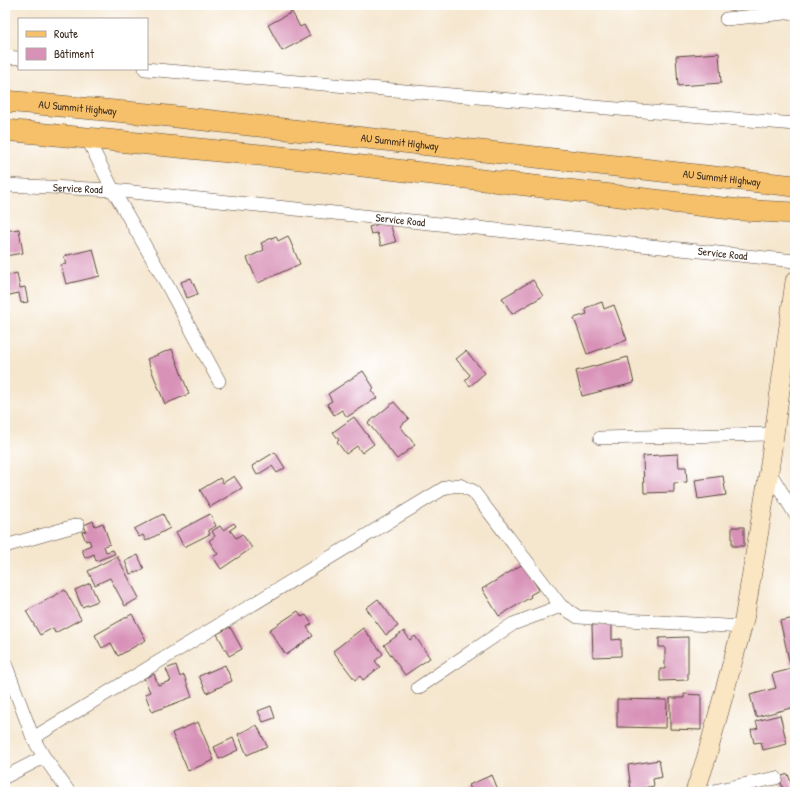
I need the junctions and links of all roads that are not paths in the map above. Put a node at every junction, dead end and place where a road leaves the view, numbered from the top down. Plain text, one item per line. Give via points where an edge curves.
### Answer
1 (795, 12) edge
2 (726, 18) dead end
3 (5, 57) edge
4 (18, 58) edge
5 (148, 69) edge
6 (5, 101) edge
7 (795, 124) edge
8 (5, 130) edge
9 (88, 138) junction
10 (5, 184) edge
11 (795, 186) edge
12 (112, 190) junction
13 (795, 213) edge
14 (795, 261) edge
15 (795, 281) edge
16 (219, 381) dead end
17 (774, 434) junction
18 (600, 438) dead end
19 (769, 471) junction
20 (795, 514) edge
21 (78, 525) dead end
22 (5, 546) edge
23 (561, 606) junction
24 (742, 627) junction
25 (5, 663) edge
26 (418, 688) dead end
27 (33, 738) junction
28 (44, 757) junction
29 (5, 777) edge
30 (776, 778) dead end
31 (69, 792) edge
32 (695, 792) edge
33 (709, 792) edge

1 - 2 street
3 - 4 street
5 - 7 street
6 - 11 main road, AU Summit Highway via 175,117
8 - 9 main road
9 - 12 street
9 - 13 main road via 311,160 740,210
10 - 12 street, Service Road
12 - 14 street, Service Road
12 - 16 street
15 - 17 street
17 - 18 street
17 - 19 street
19 - 20 street
19 - 24 street
21 - 22 street
23 - 24 street via 578,616
23 - 26 street via 513,624
23 - 27 street via 473,491 459,485 446,487
24 - 32 street
25 - 27 street
27 - 28 street
28 - 29 street
28 - 31 street
30 - 33 street

